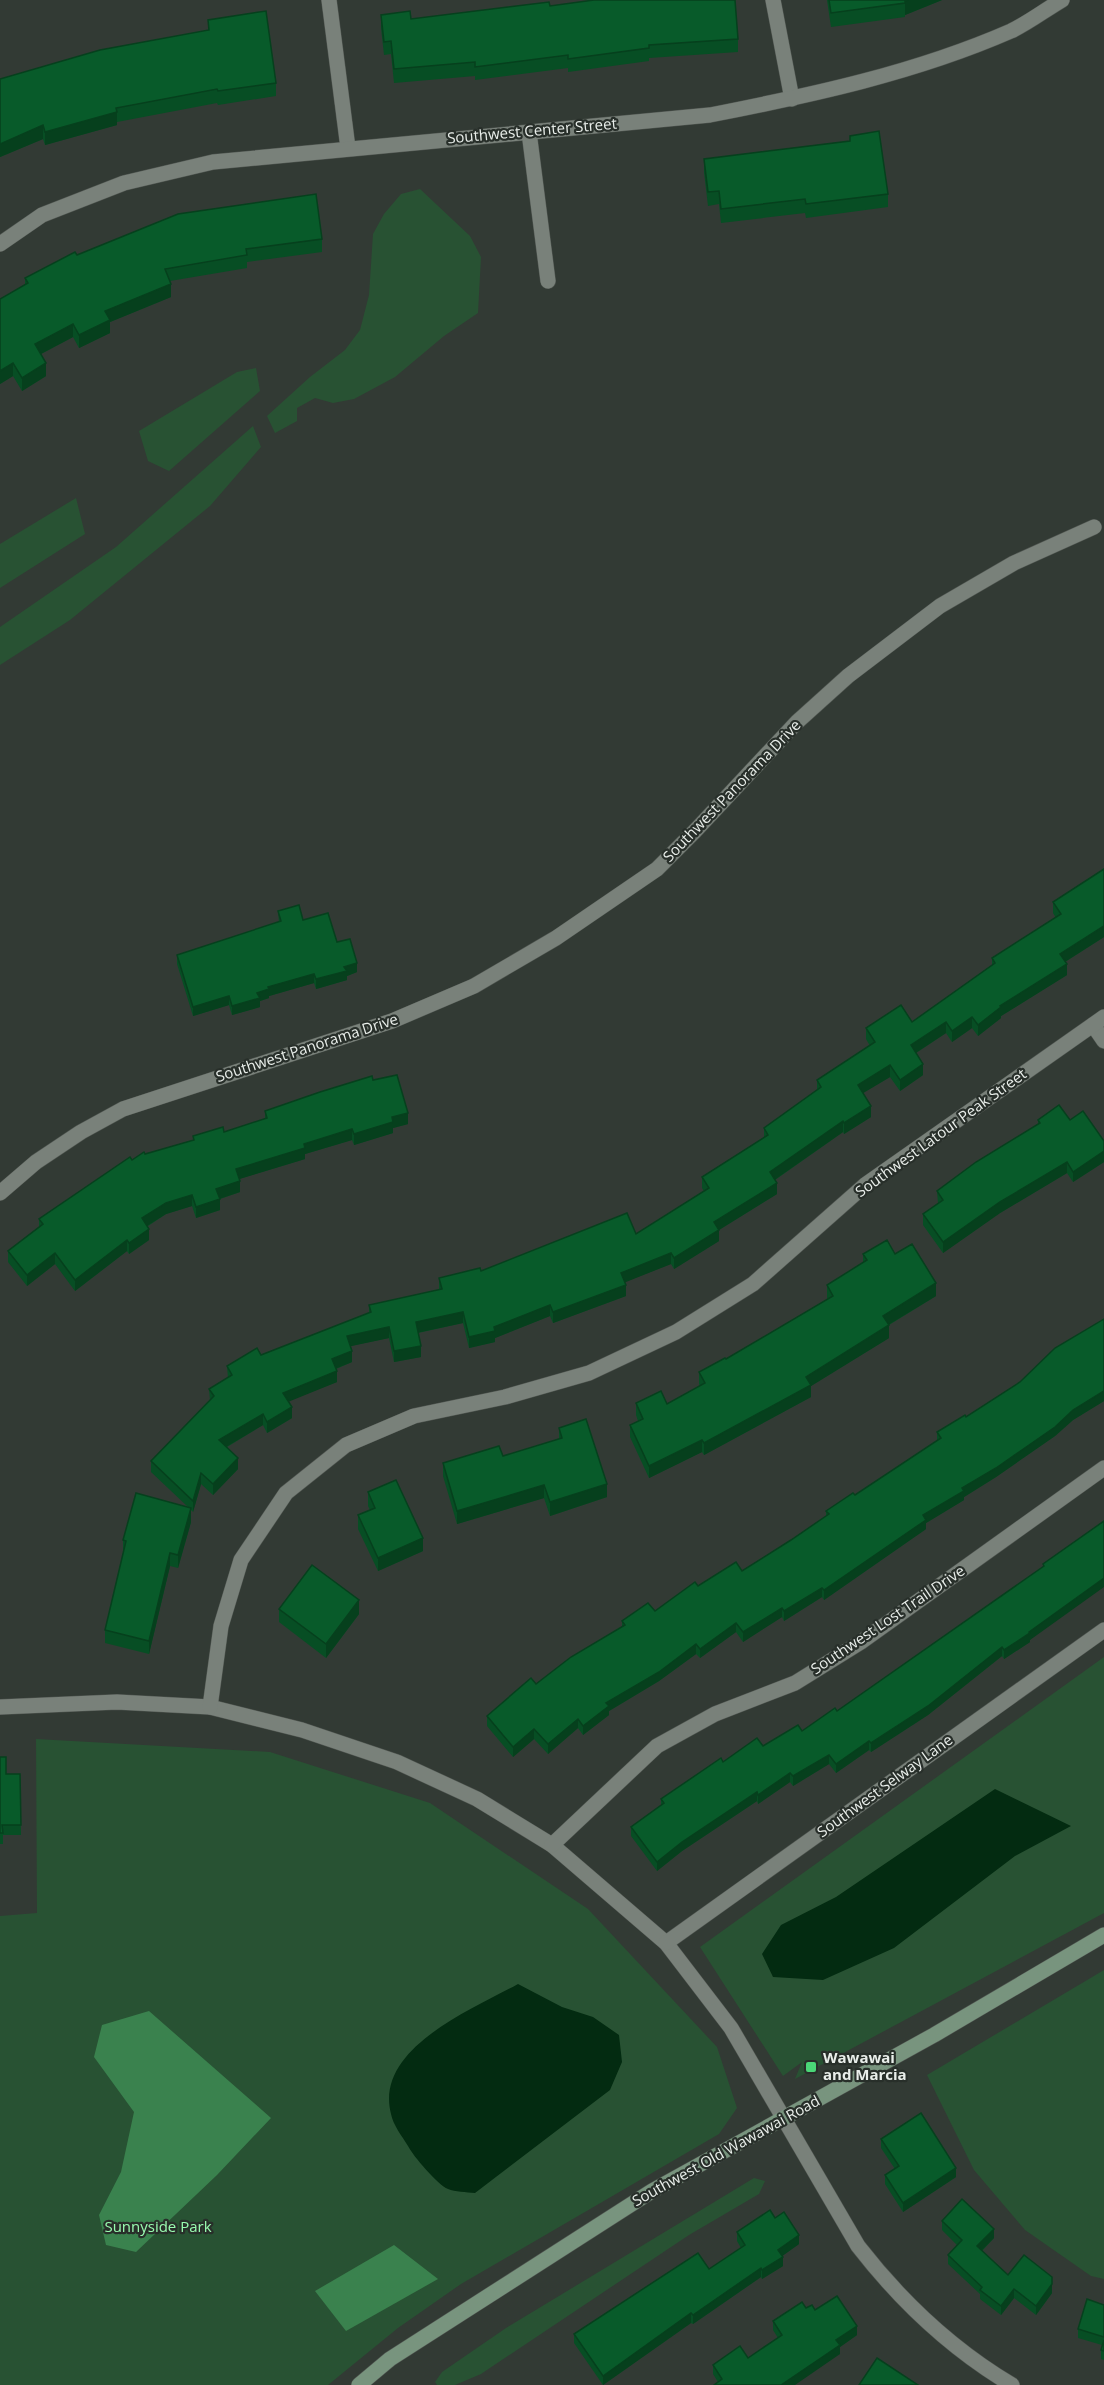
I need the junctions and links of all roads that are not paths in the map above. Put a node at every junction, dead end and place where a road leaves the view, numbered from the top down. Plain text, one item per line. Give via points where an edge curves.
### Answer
1 (329, 0) edge
2 (773, 0) edge
3 (1062, 0) edge
4 (792, 99) junction
5 (529, 132) junction
6 (348, 148) junction
7 (0, 244) edge
8 (548, 281) dead end
9 (1094, 527) dead end
10 (1098, 1021) edge
11 (1104, 1041) edge
12 (0, 1193) edge
13 (1104, 1468) edge
14 (1104, 1630) edge
15 (0, 1707) edge
16 (210, 1707) junction
17 (552, 1845) junction
18 (1104, 1935) edge
19 (666, 1943) junction
20 (783, 2120) junction
21 (989, 2379) edge
22 (359, 2385) edge
23 (1012, 2385) edge

1 - 6 street
2 - 4 street
3 - 4 street, Southwest Center Street via 1012,30 907,70
4 - 5 street, Southwest Center Street via 710,115
5 - 6 street, Southwest Center Street
5 - 8 street
6 - 7 street, Southwest Center Street via 213,162 124,183 42,215
9 - 12 street, Southwest Panorama Drive via 1014,564 930,613 848,676 797,722 657,869 556,938 474,986 392,1021 123,1109 36,1162
10 - 11 street
10 - 16 street, Southwest Latour Peak Street via 865,1185 753,1284 676,1332 589,1373 505,1397 414,1416 346,1445 286,1493 241,1560 221,1626
13 - 17 street, Southwest Lost Trail Drive via 861,1642 805,1677 715,1714 657,1746
14 - 19 street, Southwest Selway Lane
15 - 16 street via 117,1702
16 - 17 street via 302,1730 397,1762 477,1799
17 - 19 street
18 - 20 main road, Southwest Old Wawawai Road
19 - 20 street via 731,2028
20 - 21 street via 858,2246 879,2273
20 - 22 main road, Southwest Old Wawawai Road via 652,2191 390,2359
21 - 23 street

